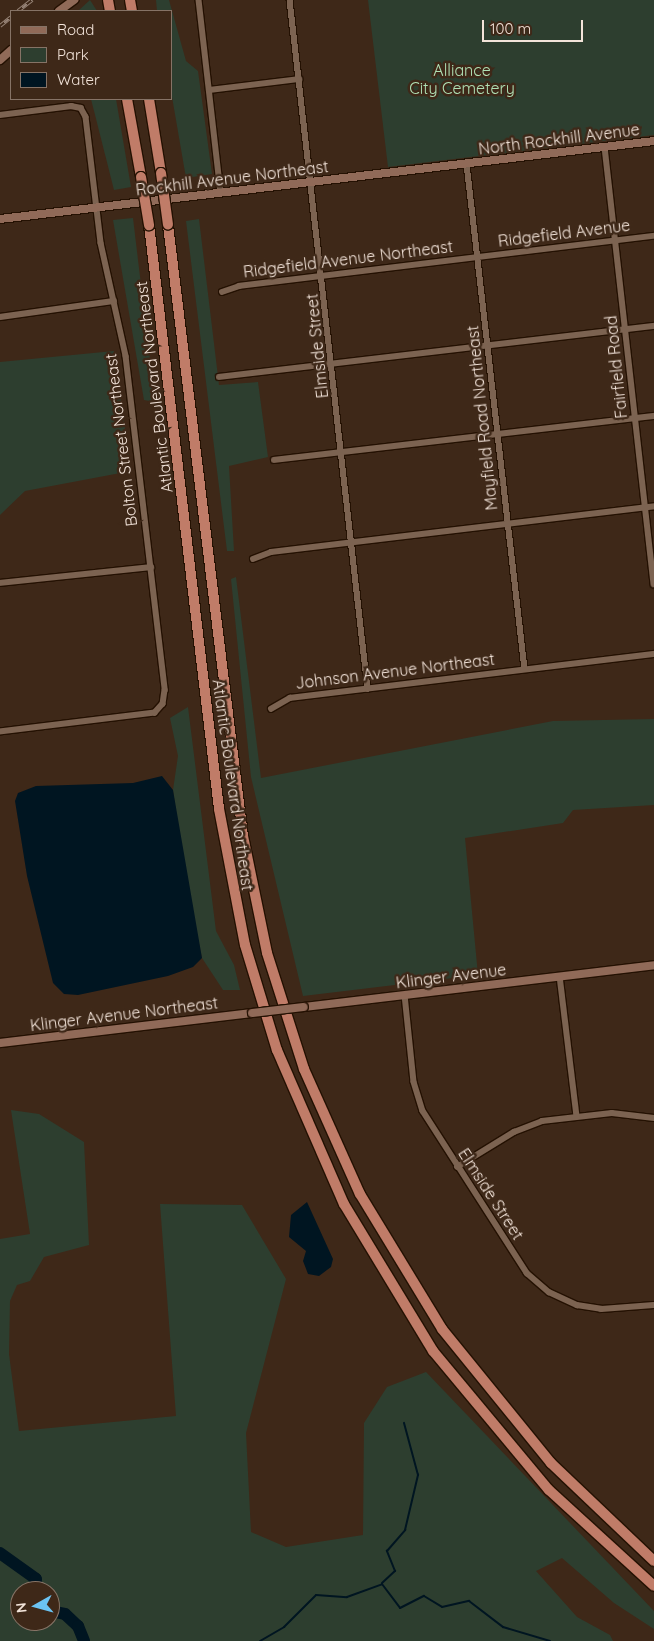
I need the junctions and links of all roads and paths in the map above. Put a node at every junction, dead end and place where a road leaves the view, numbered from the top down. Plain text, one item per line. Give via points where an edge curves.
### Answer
1 (74, 0) edge
2 (199, 0) edge
3 (290, 0) edge
4 (60, 10) edge
5 (10, 51) edge
6 (0, 60) edge
7 (299, 79) junction
8 (210, 90) junction
9 (128, 100) edge
10 (150, 100) edge
11 (0, 115) edge
12 (654, 141) edge
13 (605, 147) junction
14 (467, 164) junction
15 (311, 182) junction
16 (221, 193) junction
17 (96, 208) junction
18 (0, 220) edge
19 (654, 236) edge
20 (616, 240) junction
21 (478, 257) junction
22 (323, 276) junction
23 (222, 292) dead end
24 (114, 301) junction
25 (0, 317) edge
26 (654, 326) edge
27 (625, 329) junction
28 (488, 346) junction
29 (332, 364) junction
30 (219, 377) dead end
31 (654, 416) edge
32 (635, 418) junction
33 (497, 434) junction
34 (343, 453) junction
35 (274, 460) dead end
36 (654, 506) edge
37 (645, 507) junction
38 (508, 524) junction
39 (352, 541) junction
40 (253, 559) dead end
41 (150, 567) junction
42 (0, 583) edge
43 (654, 584) edge
44 (654, 654) edge
45 (525, 669) junction
46 (368, 689) junction
47 (271, 709) dead end
48 (0, 732) edge
49 (654, 965) edge
50 (560, 976) junction
51 (404, 995) junction
52 (252, 1013) joint
53 (0, 1043) edge
54 (577, 1116) junction
55 (654, 1118) edge
56 (457, 1167) junction
57 (654, 1306) edge
58 (654, 1561) edge
59 (654, 1586) edge

1 - 4 street
2 - 8 street
3 - 7 street, Elmside Street
5 - 6 street
7 - 8 street
7 - 15 street, Elmside Street
8 - 16 street
9 - 59 highway, Atlantic Boulevard Northeast, bridge via 149,225 219,809 245,945 277,1050 344,1204 433,1351 537,1477
10 - 58 highway, Atlantic Boulevard Northeast, bridge via 243,836 267,953 304,1069 360,1194 442,1329 535,1446
11 - 17 street, Bolton Street Northeast via 71,106 84,111
12 - 13 street, North Rockhill Avenue
13 - 14 street, North Rockhill Avenue
13 - 20 street, Fairfield Road
14 - 15 street, Rockhill Avenue Northeast
14 - 21 street, Mayfield Road Northeast
15 - 16 street, Rockhill Avenue Northeast
15 - 22 street, Elmside Street
16 - 17 street, Rockhill Avenue Northeast
17 - 18 street, Rockhill Avenue Northeast
17 - 24 street, Bolton Street Northeast
19 - 20 street, Ridgefield Avenue
20 - 21 street, Ridgefield Avenue
20 - 27 street, Fairfield Road
21 - 22 street, Ridgefield Avenue Northeast
21 - 28 street, Mayfield Road Northeast
22 - 23 street, Ridgefield Avenue Northeast
22 - 29 street, Elmside Street
24 - 25 street
24 - 41 street, Bolton Street Northeast via 126,356
26 - 27 street
27 - 28 street
27 - 32 street, Fairfield Road
28 - 29 street
28 - 33 street, Mayfield Road Northeast
29 - 30 street
29 - 34 street, Elmside Street
31 - 32 street
32 - 33 street
32 - 37 street, Fairfield Road
33 - 34 street
33 - 38 street, Mayfield Road Northeast
34 - 35 street
34 - 39 street, Elmside Street
36 - 37 street
37 - 38 street
37 - 43 street, Fairfield Road
38 - 39 street
38 - 45 street, Mayfield Road Northeast
39 - 40 street via 271,552
39 - 46 street, Elmside Street
41 - 42 street
41 - 48 street, Bolton Street Northeast via 165,690 161,708 147,715
44 - 45 street, Johnson Avenue Northeast
45 - 46 street, Johnson Avenue Northeast
46 - 47 street, Johnson Avenue Northeast via 290,698
49 - 50 street, Klinger Avenue
50 - 51 street, Klinger Avenue
50 - 54 street
51 - 52 street, Klinger Avenue, bridge
51 - 56 street, Elmside Street via 418,1097
52 - 53 street, Klinger Avenue Northeast
54 - 55 street via 622,1113
54 - 56 street via 523,1127
56 - 57 street, Elmside Street via 521,1265 550,1292 596,1309

